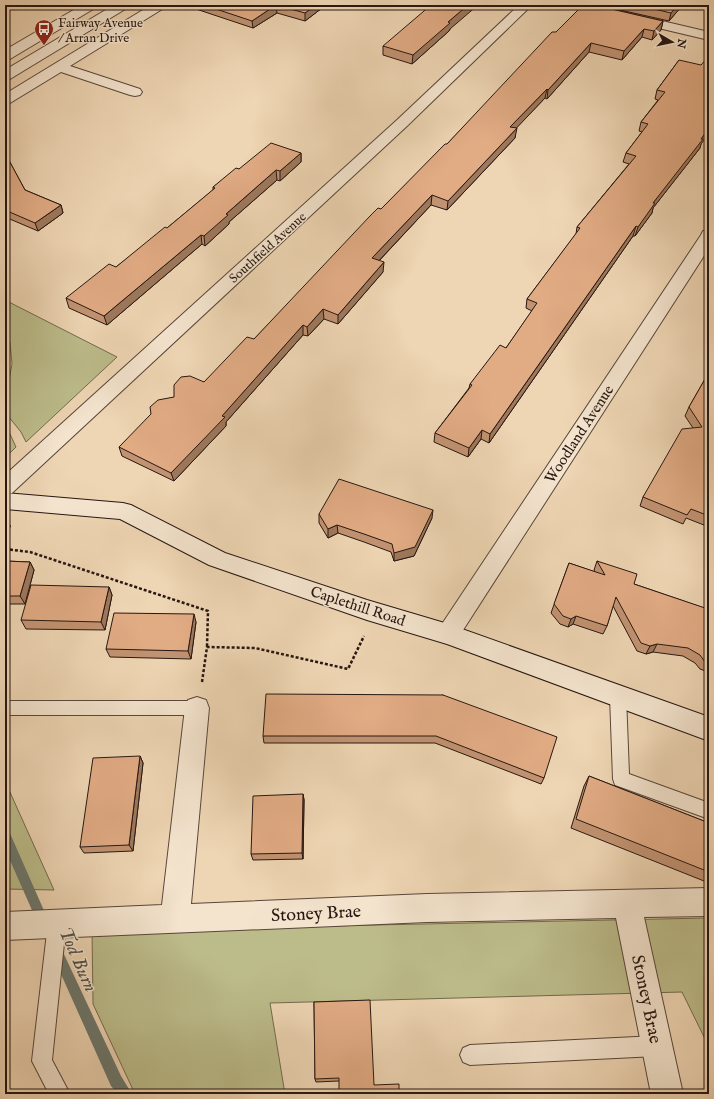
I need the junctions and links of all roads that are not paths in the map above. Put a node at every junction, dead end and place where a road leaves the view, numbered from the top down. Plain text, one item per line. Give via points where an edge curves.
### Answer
1 (91, 5) edge
2 (123, 5) edge
3 (160, 5) edge
4 (526, 5) edge
5 (578, 5) edge
6 (709, 36) edge
7 (5, 56) edge
8 (60, 67) junction
9 (5, 76) edge
10 (136, 92) dead end
11 (9, 94) edge
12 (709, 235) edge
13 (5, 487) edge
14 (5, 500) edge
15 (448, 634) junction
16 (618, 696) junction
17 (5, 708) edge
18 (197, 708) joint
19 (709, 729) edge
20 (709, 811) edge
21 (709, 902) edge
22 (627, 903) junction
23 (175, 919) junction
24 (57, 924) junction
25 (5, 926) edge
26 (657, 1046) junction
27 (470, 1055) dead end
28 (60, 1094) edge
29 (667, 1094) edge

1 - 7 street
2 - 9 street
3 - 8 street
4 - 13 street, Southfield Avenue via 396,129
5 - 6 street
8 - 10 street
8 - 11 street
12 - 15 street, Woodland Avenue
14 - 15 street, Caplethill Road via 123,511 217,558 367,610
15 - 16 street, Caplethill Road
16 - 19 street, Caplethill Road
16 - 20 lane via 621,779
17 - 18 lane
18 - 23 street
21 - 22 street, Stoney Brae
22 - 23 street, Stoney Brae via 427,908
22 - 26 street, Stoney Brae
23 - 24 street, Stoney Brae
24 - 25 street, Stoney Brae
24 - 28 lane via 42,1061
26 - 27 lane
26 - 29 street, Stoney Brae

